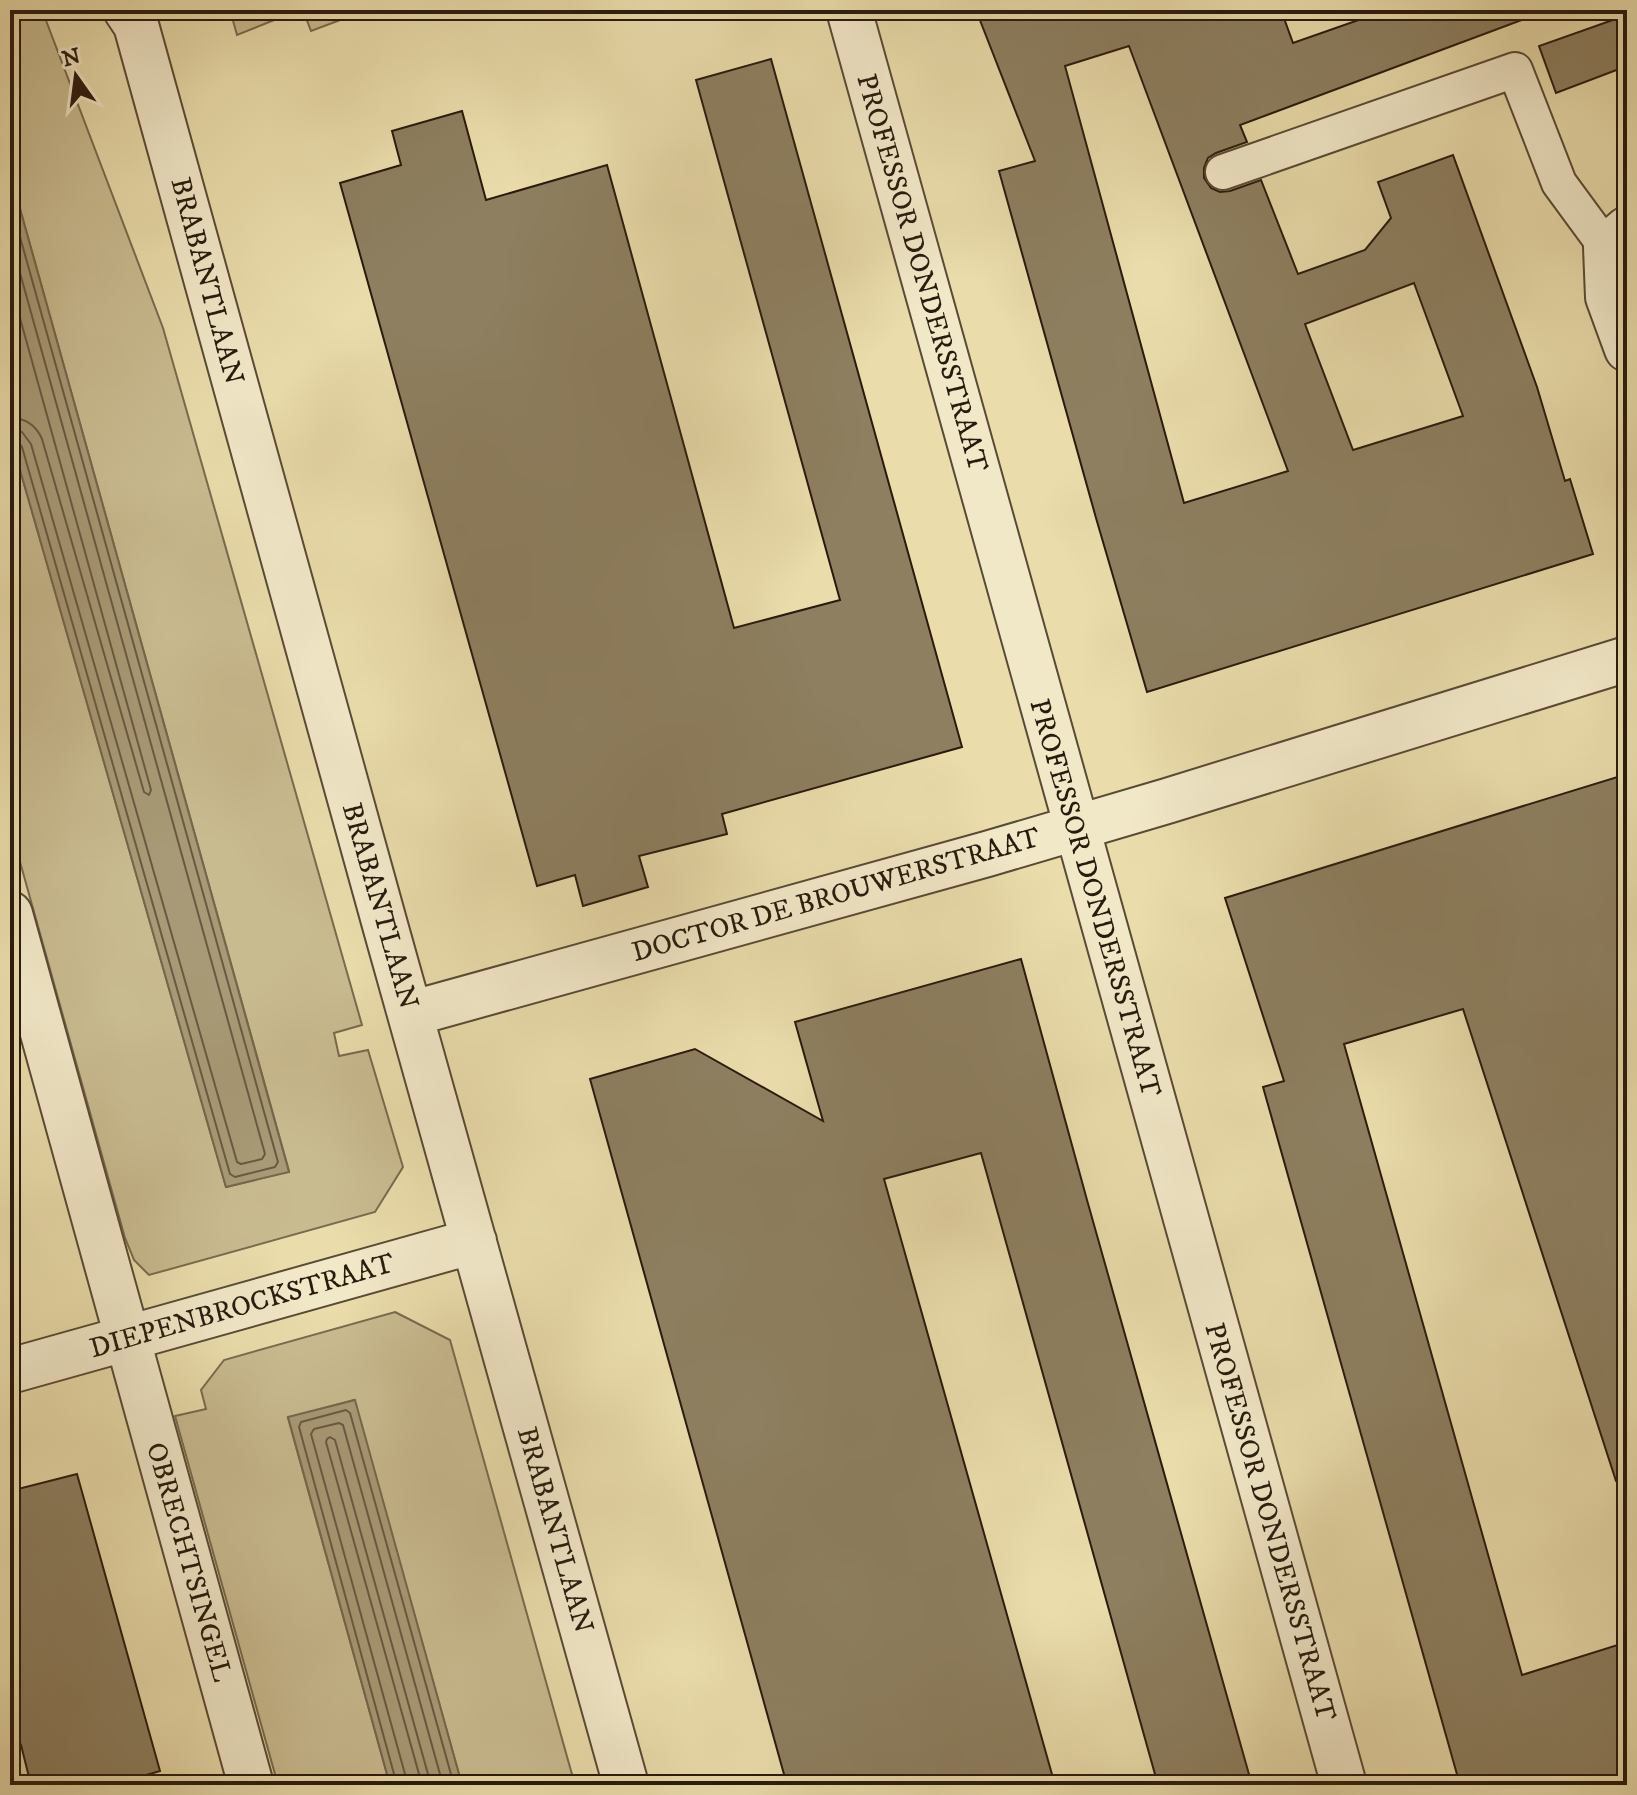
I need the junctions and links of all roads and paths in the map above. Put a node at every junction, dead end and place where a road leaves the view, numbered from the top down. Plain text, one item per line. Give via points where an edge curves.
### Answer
1 (849, 10) edge
2 (133, 15) edge
3 (1223, 172) dead end
4 (1616, 238) edge
5 (1627, 349) edge
6 (1627, 659) edge
7 (1076, 828) junction
8 (10, 914) edge
9 (410, 1014) junction
10 (474, 1241) junction
11 (127, 1339) junction
12 (10, 1371) edge
13 (251, 1785) edge
14 (626, 1785) edge
15 (1344, 1785) edge

1 - 7 street, PROFESSOR DONDERSSTRAAT
2 - 9 street, BRABANTLAAN
3 - 4 lane via 1515,70 1559,183
4 - 5 street via 1608,297
6 - 7 street, DOCTOR DE BROUWERSTRAAT
7 - 9 street, DOCTOR DE BROUWERSTRAAT
7 - 15 street, PROFESSOR DONDERSSTRAAT
8 - 11 street, OBRECHTSINGEL
9 - 10 street, BRABANTLAAN
10 - 11 street, DIEPENBROCKSTRAAT
10 - 14 street, BRABANTLAAN
11 - 12 street, DIEPENBROCKSTRAAT
11 - 13 street, OBRECHTSINGEL

